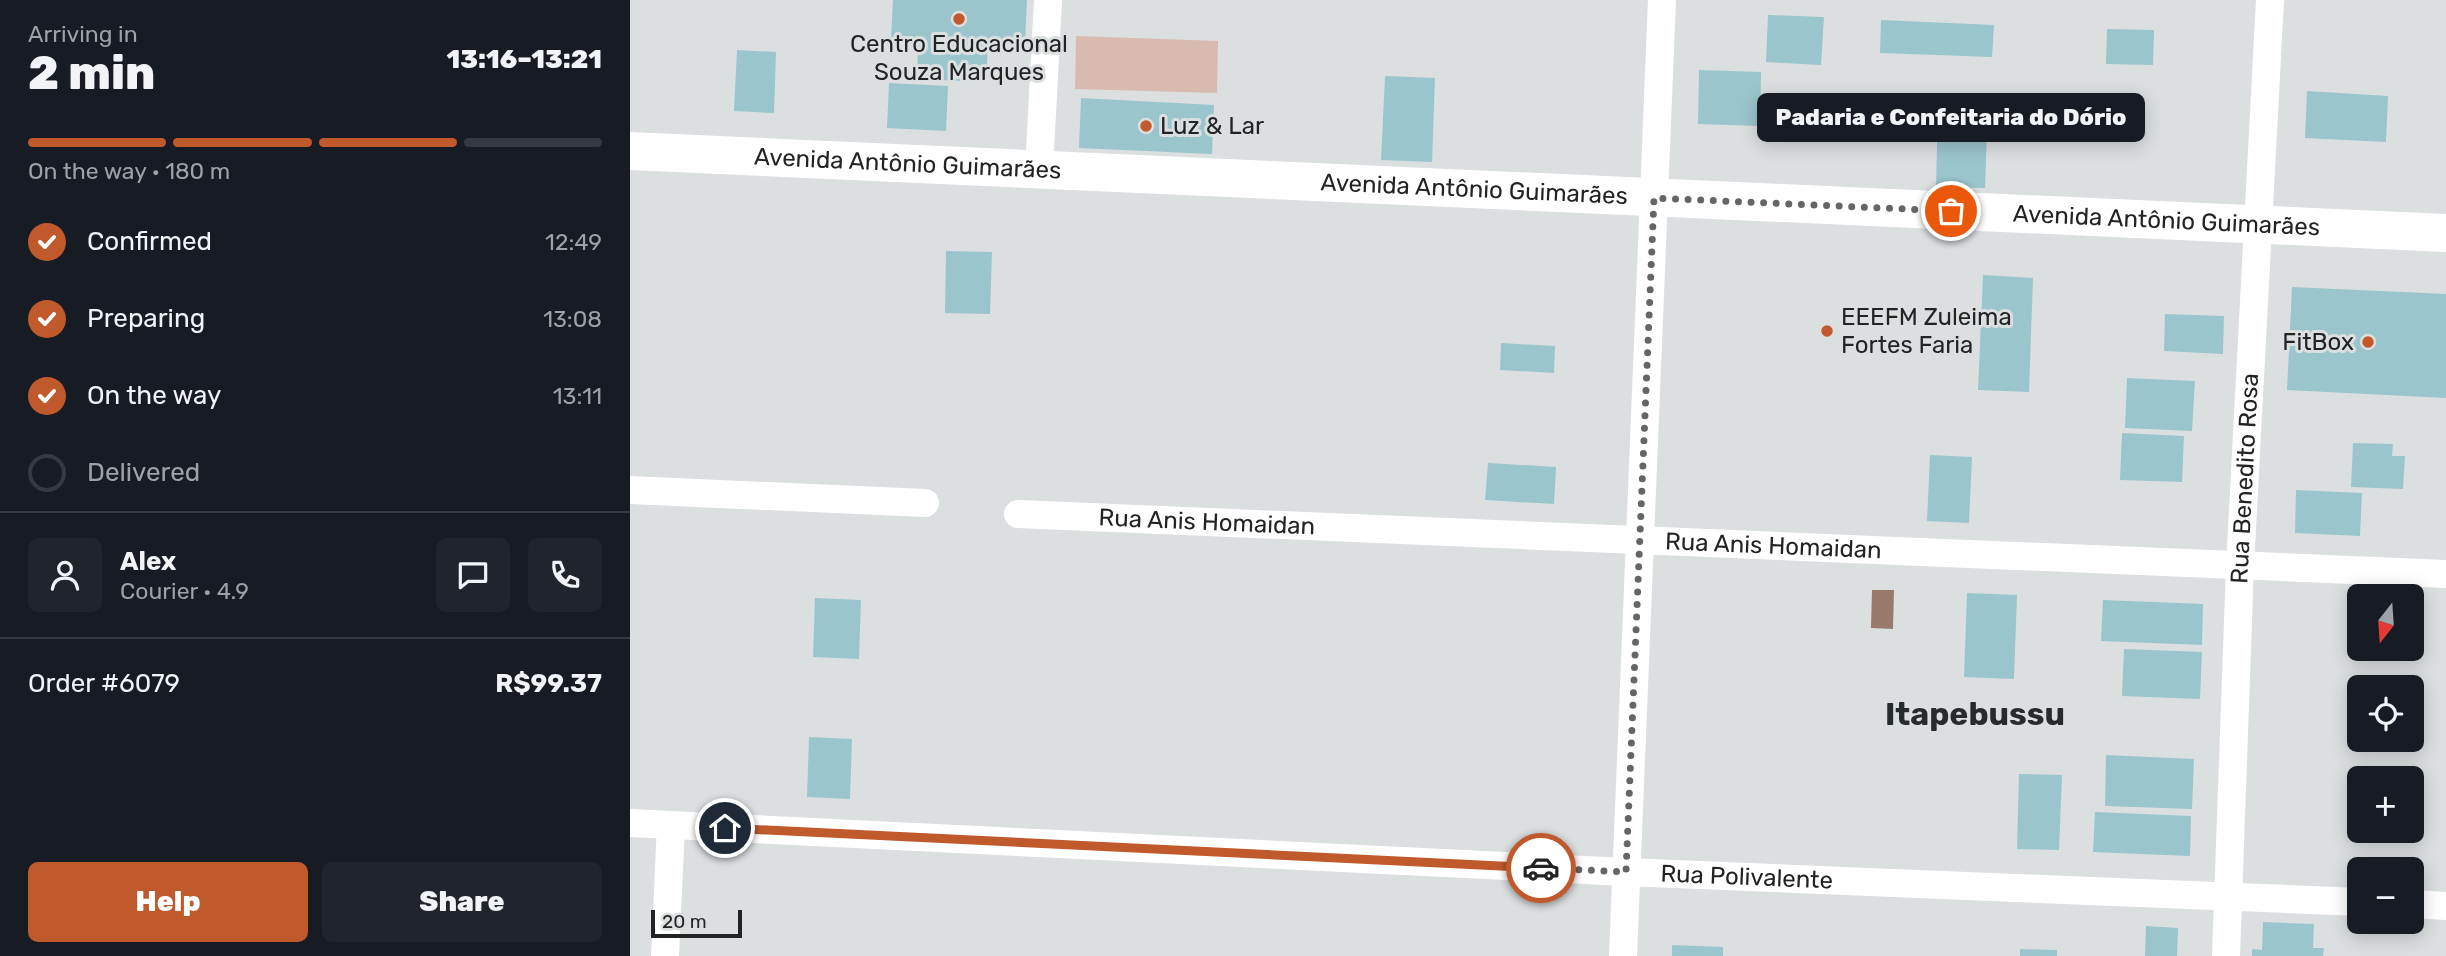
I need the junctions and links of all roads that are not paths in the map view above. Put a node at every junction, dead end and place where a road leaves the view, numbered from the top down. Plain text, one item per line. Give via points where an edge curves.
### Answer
1 (1048, 0) edge
2 (1662, 0) edge
3 (2270, 0) edge
4 (630, 151) edge
5 (1039, 170) junction
6 (1654, 198) junction
7 (2257, 225) junction
8 (2446, 233) edge
9 (630, 490) edge
10 (925, 503) dead end
11 (1018, 514) dead end
12 (1640, 540) junction
13 (2240, 566) junction
14 (2446, 573) edge
15 (630, 823) edge
16 (671, 825) junction
17 (1626, 872) junction
18 (2228, 895) junction
19 (2347, 901) edge
20 (2424, 905) edge
21 (2446, 906) edge
22 (665, 956) edge
23 (1623, 956) edge
24 (2226, 956) edge

1 - 5 street
2 - 6 street
3 - 7 street, Rua Benedito Rosa
4 - 5 street, Avenida Antônio Guimarães
5 - 6 street, Avenida Antônio Guimarães
6 - 7 street, Avenida Antônio Guimarães
6 - 12 street
7 - 8 street, Avenida Antônio Guimarães
7 - 13 street, Rua Benedito Rosa
9 - 10 street
11 - 12 street, Rua Anis Homaidan
12 - 13 street, Rua Anis Homaidan
12 - 17 street
13 - 14 street, Rua Anis Homaidan
13 - 18 street, Rua Benedito Rosa
15 - 16 street, Rua Polivalente
16 - 17 street, Rua Polivalente
16 - 22 street
17 - 18 street, Rua Polivalente
17 - 23 street
18 - 19 street, Rua Polivalente
18 - 24 street, Rua Benedito Rosa
20 - 21 street

